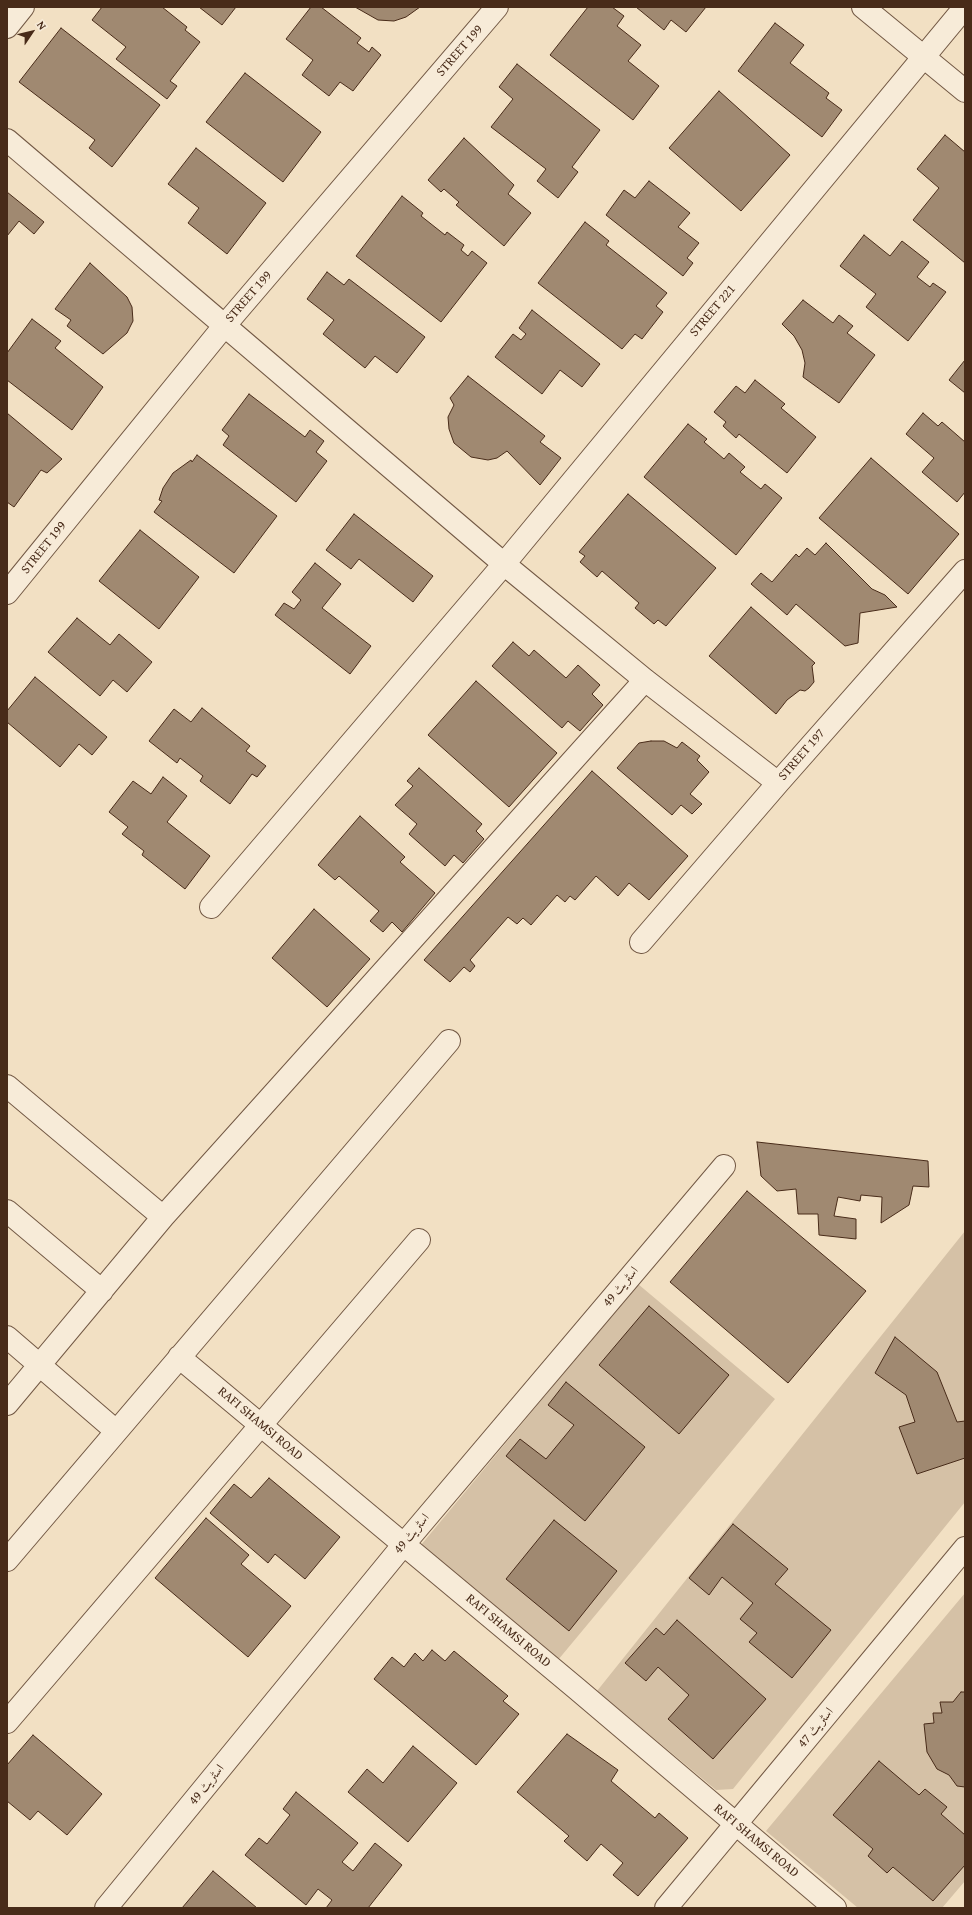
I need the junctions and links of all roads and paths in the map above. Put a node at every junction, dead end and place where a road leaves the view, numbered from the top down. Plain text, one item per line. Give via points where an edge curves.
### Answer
1 (23, 7) edge
2 (497, 7) edge
3 (863, 7) edge
4 (964, 7) edge
5 (7, 26) edge
6 (923, 57) junction
7 (965, 91) edge
8 (7, 140) edge
9 (225, 325) junction
10 (504, 564) junction
11 (965, 571) edge
12 (7, 593) edge
13 (645, 680) junction
14 (778, 782) junction
15 (211, 907) dead end
16 (641, 942) dead end
17 (449, 1041) dead end
18 (7, 1086) edge
19 (724, 1166) dead end
20 (7, 1211) edge
21 (163, 1217) junction
22 (419, 1240) dead end
23 (102, 1291) junction
24 (7, 1337) edge
25 (180, 1357) junction
26 (39, 1365) junction
27 (7, 1404) edge
28 (262, 1425) junction
29 (116, 1431) junction
30 (404, 1544) junction
31 (965, 1548) edge
32 (7, 1560) edge
33 (7, 1722) edge
34 (736, 1824) junction
35 (106, 1908) edge
36 (666, 1908) edge
37 (835, 1908) edge

1 - 5 street
2 - 9 street, STREET 199
3 - 6 street
4 - 6 street, STREET 221
6 - 7 street
6 - 10 street, STREET 221
8 - 9 street
9 - 10 street
9 - 12 street, STREET 199
10 - 13 street
10 - 15 street, STREET 221
11 - 14 street, STREET 197
13 - 14 street
13 - 21 street
14 - 16 street, STREET 197
17 - 25 street
18 - 21 street
19 - 30 street, اسٹریٹ 49
20 - 23 street
21 - 23 street
22 - 28 street
23 - 26 street
24 - 26 street
25 - 28 street, RAFI SHAMSI ROAD
25 - 29 street
26 - 27 street
26 - 29 street
28 - 30 street, RAFI SHAMSI ROAD
28 - 33 street
29 - 32 street
30 - 34 street, RAFI SHAMSI ROAD
30 - 35 street, اسٹریٹ 49
31 - 34 street, اسٹریٹ 47
34 - 36 street, اسٹریٹ 47
34 - 37 street, RAFI SHAMSI ROAD

